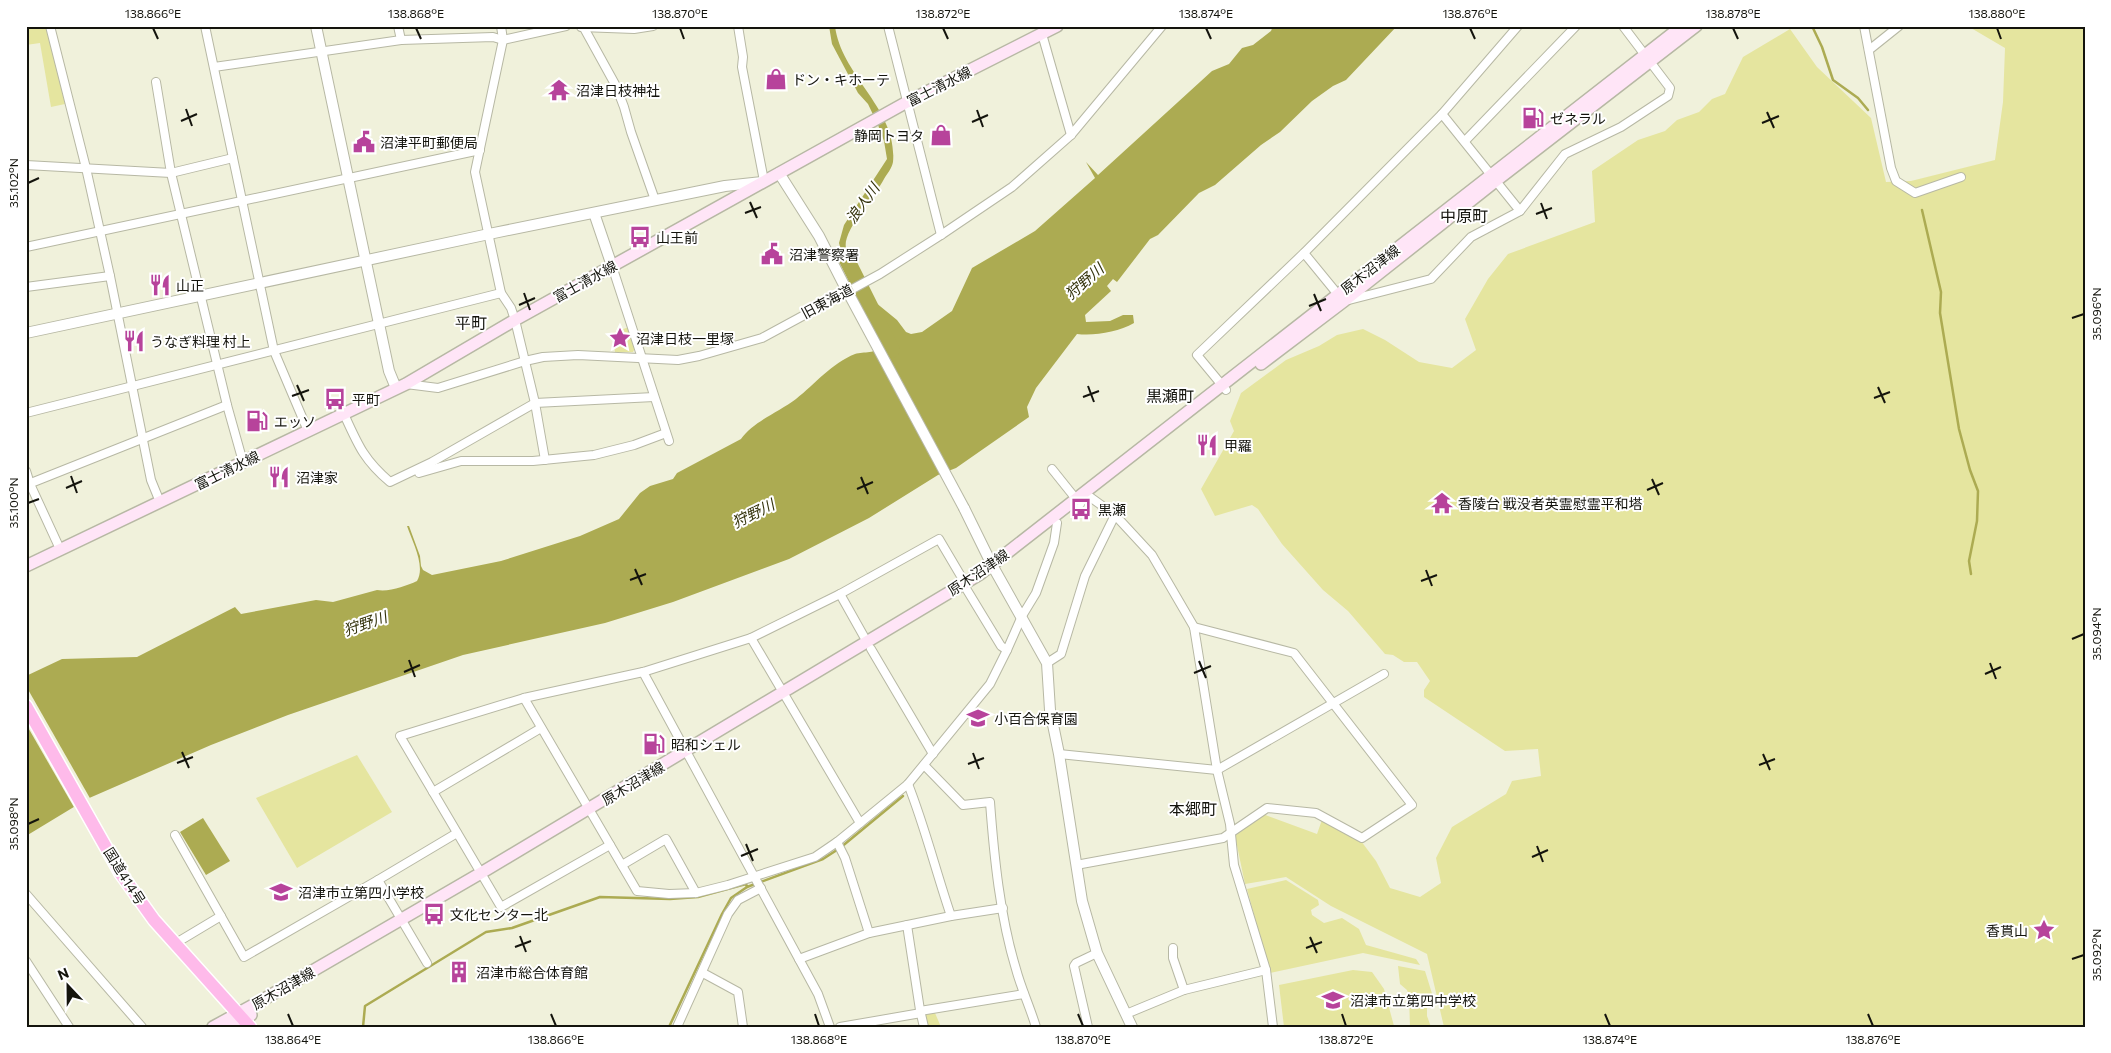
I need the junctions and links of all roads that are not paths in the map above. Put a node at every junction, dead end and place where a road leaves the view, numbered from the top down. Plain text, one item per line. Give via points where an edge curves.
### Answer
1 (50, 26) edge
2 (205, 26) edge
3 (316, 26) edge
4 (398, 26) edge
5 (501, 26) edge
6 (566, 26) edge
7 (653, 26) edge
8 (738, 26) edge
9 (888, 26) edge
10 (1057, 26) edge
11 (1162, 26) edge
12 (1518, 26) edge
13 (1576, 26) edge
14 (1623, 26) edge
15 (1682, 26) edge
16 (1696, 26) edge
17 (1864, 26) edge
18 (1899, 26) edge
19 (581, 27) edge
20 (1041, 30) edge
21 (401, 40) junction
22 (503, 40) junction
23 (1869, 50) junction
24 (321, 51) junction
25 (1648, 59) junction
26 (214, 67) junction
27 (156, 82) dead end
28 (908, 102) junction
29 (1442, 114) junction
30 (1071, 135) junction
31 (1465, 141) junction
32 (480, 150) junction
33 (233, 158) junction
34 (26, 165) edge
35 (86, 168) junction
36 (172, 173) junction
37 (779, 173) junction
38 (1494, 176) junction
39 (1961, 177) dead end
40 (348, 178) junction
41 (764, 181) junction
42 (655, 200) junction
43 (242, 202) junction
44 (1520, 211) junction
45 (594, 213) junction
46 (183, 214) junction
47 (99, 232) junction
48 (489, 234) junction
49 (941, 235) junction
50 (26, 247) edge
51 (1304, 253) junction
52 (366, 261) junction
53 (612, 266) junction
54 (110, 276) junction
55 (260, 283) junction
56 (26, 287) edge
57 (501, 293) junction
58 (201, 295) junction
59 (1341, 298) junction
60 (116, 314) junction
61 (515, 320) junction
62 (379, 324) junction
63 (26, 333) edge
64 (274, 351) junction
65 (642, 358) junction
66 (525, 360) junction
67 (217, 366) junction
68 (401, 386) junction
69 (132, 387) junction
70 (1223, 387) junction
71 (654, 396) junction
72 (535, 403) junction
73 (227, 406) junction
74 (26, 413) edge
75 (344, 414) junction
76 (308, 431) junction
77 (666, 433) junction
78 (143, 439) junction
79 (670, 441) dead end
80 (545, 460) junction
81 (244, 462) junction
82 (1052, 469) dead end
83 (26, 470) edge
84 (410, 474) junction
85 (28, 485) edge
86 (1090, 497) junction
87 (160, 502) junction
88 (1078, 502) junction
89 (1115, 515) junction
90 (1057, 524) junction
91 (60, 549) junction
92 (26, 566) edge
93 (994, 568) junction
94 (966, 586) junction
95 (840, 594) junction
96 (1022, 616) junction
97 (1194, 628) junction
98 (751, 638) junction
99 (869, 646) junction
100 (1007, 650) junction
101 (1047, 663) junction
102 (643, 672) junction
103 (1384, 674) dead end
104 (784, 696) junction
105 (524, 698) junction
106 (1334, 704) junction
107 (26, 706) edge
108 (541, 728) junction
109 (689, 754) junction
110 (933, 754) junction
111 (1059, 754) junction
112 (924, 764) junction
113 (1218, 770) junction
114 (908, 784) junction
115 (433, 792) junction
116 (591, 812) junction
117 (860, 823) junction
118 (458, 833) junction
119 (1230, 834) junction
120 (175, 835) dead end
121 (837, 842) junction
122 (610, 845) junction
123 (622, 865) junction
124 (1076, 865) junction
125 (483, 876) junction
126 (755, 876) junction
127 (378, 880) junction
128 (761, 888) junction
129 (696, 893) junction
130 (26, 894) edge
131 (1003, 908) junction
132 (221, 916) junction
133 (951, 916) junction
134 (403, 923) junction
135 (907, 925) junction
136 (870, 933) junction
137 (176, 943) junction
138 (1173, 948) dead end
139 (1098, 954) junction
140 (799, 959) junction
141 (26, 962) edge
142 (427, 963) dead end
143 (1266, 970) junction
144 (702, 973) junction
145 (1184, 990) junction
146 (1024, 994) junction
147 (920, 1012) junction
148 (1126, 1014) junction
149 (244, 1020) edge
150 (70, 1027) edge
151 (142, 1027) edge
152 (213, 1027) edge
153 (232, 1027) edge
154 (677, 1027) edge
155 (743, 1027) edge
156 (830, 1027) edge
157 (840, 1027) edge
158 (924, 1027) edge
159 (1036, 1027) edge
160 (1088, 1027) edge
161 (1132, 1027) edge
162 (1273, 1027) edge

1 - 35 street
2 - 26 street
3 - 24 street
4 - 21 street
5 - 22 street
6 - 22 street
7 - 19 street via 634,29
8 - 41 street via 742,67
9 - 28 street
10 - 20 main road, 富士清水線
11 - 30 street, 旧東海道
12 - 29 street
13 - 31 street
14 - 25 street
15 - 25 main road, 原木沼津線
16 - 25 main road, 原木沼津線
17 - 23 street
18 - 23 street
19 - 42 street via 622,100
20 - 28 main road, 富士清水線
20 - 30 street
21 - 22 street via 493,37
21 - 24 street
22 - 32 street
23 - 39 street via 1896,181 1915,193
24 - 26 street
24 - 40 street
25 - 38 main road, 原木沼津線
25 - 44 street via 1670,88 1668,96 1621,128 1565,154
26 - 33 street
27 - 36 street
28 - 37 main road, 富士清水線
28 - 49 street
29 - 31 street
29 - 51 street
30 - 49 street, 旧東海道 via 1012,187
31 - 38 street
32 - 40 street
32 - 48 street via 475,172
33 - 36 street
33 - 43 street
34 - 35 street
35 - 36 street
35 - 47 street
36 - 46 street
37 - 41 main road, 富士清水線
37 - 93 street, bridge via 819,236
38 - 44 street
38 - 59 main road, 原木沼津線
40 - 43 street
40 - 52 street
41 - 42 street
41 - 53 main road, 富士清水線
42 - 45 street
43 - 46 street
43 - 55 street
44 - 59 street via 1471,237 1431,279
45 - 48 street
45 - 53 street
46 - 47 street
46 - 58 street
47 - 50 street
47 - 54 street
48 - 52 street
48 - 57 street
49 - 65 street, 旧東海道 via 880,274 762,338 678,360
51 - 59 street
51 - 70 street via 1197,355
52 - 55 street
52 - 62 street
53 - 61 main road, 富士清水線
53 - 65 street
54 - 56 street
54 - 60 street
55 - 58 street
55 - 64 street
57 - 61 street
57 - 62 street
58 - 60 street
58 - 67 street
59 - 70 main road, 原木沼津線
60 - 63 street
60 - 69 street
61 - 66 street
61 - 68 main road, 富士清水線
62 - 64 street
62 - 68 street via 389,371
64 - 67 street
64 - 76 street
65 - 66 street, 旧東海道 via 578,355
65 - 71 street
66 - 68 street, 旧東海道 via 438,388
66 - 72 street
67 - 69 street
67 - 73 street
68 - 75 main road, 富士清水線
69 - 74 street
69 - 78 street
70 - 86 main road, 原木沼津線
70 - 88 main road, 原木沼津線
71 - 72 street
71 - 77 street
72 - 80 street
72 - 84 street
73 - 78 street
73 - 81 street
75 - 76 main road, 富士清水線
75 - 84 street via 364,455 378,472 390,482
76 - 81 main road, 富士清水線
77 - 79 street
77 - 80 street via 614,451
78 - 85 street
78 - 87 street via 151,480
80 - 84 street via 461,461
81 - 87 main road, 富士清水線
82 - 88 street
83 - 85 street
85 - 91 street
86 - 88 main road, 原木沼津線
86 - 89 street
87 - 91 main road, 富士清水線
88 - 90 main road, 原木沼津線
88 - 93 main road, 原木沼津線
89 - 97 street via 1152,555
89 - 101 street via 1086,576 1061,654
90 - 93 main road, 原木沼津線
90 - 96 street via 1054,543 1036,593
91 - 92 main road, 富士清水線
93 - 94 main road, 原木沼津線
93 - 96 street
94 - 95 street via 938,539
94 - 99 main road, 原木沼津線
94 - 100 street via 1001,646
95 - 98 street
95 - 99 street
96 - 100 street
96 - 101 street
97 - 106 street via 1294,653
97 - 113 street
98 - 102 street
98 - 104 street
99 - 104 main road, 原木沼津線
99 - 110 street
100 - 110 street via 990,684
101 - 111 street via 1050,710
102 - 105 street
102 - 109 street
103 - 106 street
104 - 109 main road, 原木沼津線
104 - 117 street
105 - 108 street
105 - 115 street via 400,736
106 - 113 street
106 - 119 street via 1412,805 1362,838 1316,813 1267,808
107 - 137 highway, 国道414号 via 139,900
108 - 115 street
108 - 116 street
109 - 116 main road, 原木沼津線
109 - 126 street
110 - 112 street
111 - 113 street
111 - 124 street
112 - 114 street
112 - 131 street via 963,805 990,802
113 - 119 street
114 - 117 street
114 - 133 street
115 - 118 street
116 - 122 street
116 - 125 main road, 原木沼津線
117 - 121 street
118 - 125 street
118 - 127 street
119 - 124 street via 1223,838
119 - 143 street via 1234,865
120 - 132 street
121 - 126 street via 815,857
121 - 136 street
122 - 123 street
122 - 125 street via 501,907
123 - 129 street via 637,890
123 - 129 street via 666,839
124 - 139 street via 1082,901
125 - 134 main road, 原木沼津線
126 - 128 street
126 - 129 street
127 - 132 street via 244,957
127 - 134 street
128 - 140 street
128 - 144 street via 738,900 728,914
130 - 151 street
131 - 133 street
131 - 146 street via 1015,968
132 - 137 street
133 - 135 street
134 - 142 street
134 - 149 main road, 原木沼津線
135 - 136 street
135 - 147 street
136 - 140 street
137 - 149 highway, 国道414号
138 - 145 street
139 - 148 street
139 - 160 street via 1074,966
140 - 156 street via 818,994
141 - 150 street
143 - 145 street
143 - 162 street
144 - 154 street
144 - 155 street via 738,992
145 - 148 street
146 - 147 street
146 - 159 street
147 - 157 street
147 - 158 street
148 - 161 street
149 - 152 main road, 原木沼津線
149 - 153 main road, 原木沼津線

